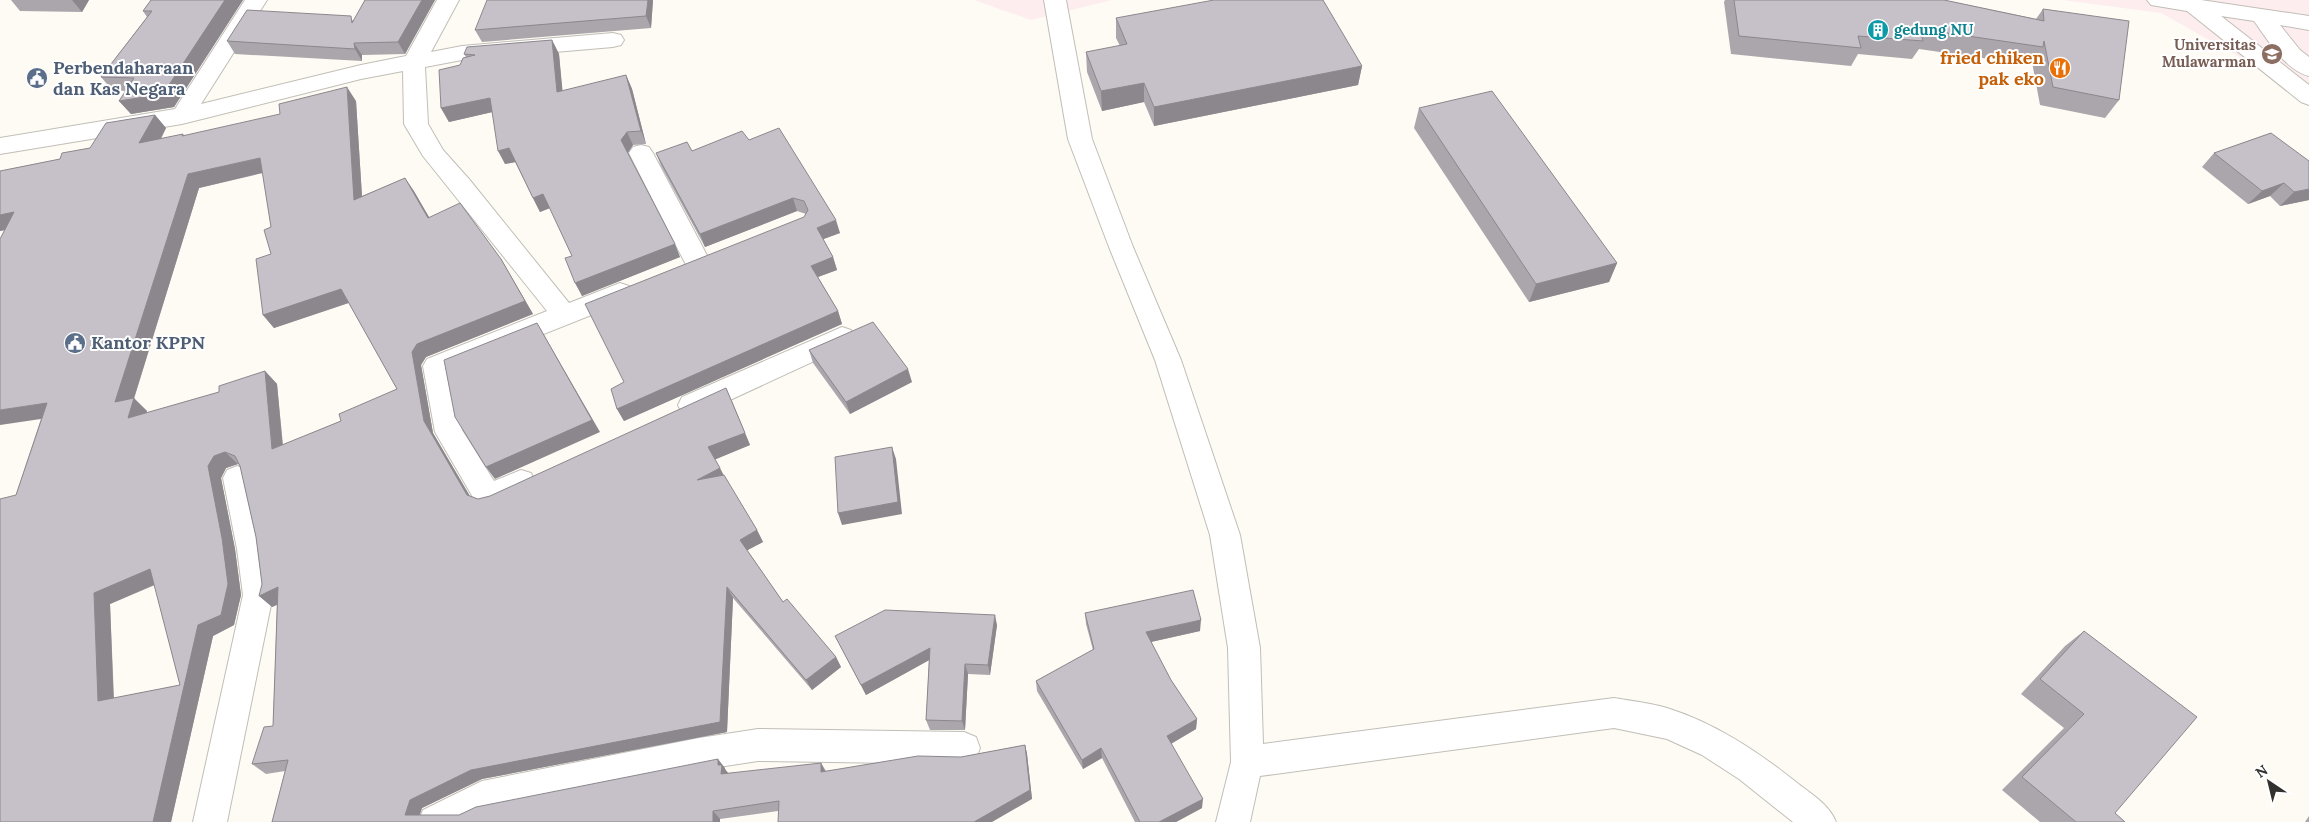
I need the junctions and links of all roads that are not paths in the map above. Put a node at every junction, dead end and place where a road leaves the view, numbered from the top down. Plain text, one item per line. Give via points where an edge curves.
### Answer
1 (256, 0) edge
2 (448, 0) edge
3 (1055, 0) edge
4 (2158, 0) edge
5 (2193, 5) junction
6 (2260, 15) junction
7 (2309, 23) edge
8 (613, 40) dead end
9 (414, 62) junction
10 (2309, 69) edge
11 (2309, 97) edge
12 (182, 116) junction
13 (0, 146) edge
14 (641, 153) dead end
15 (670, 272) edge
16 (644, 283) edge
17 (564, 315) junction
18 (857, 330) edge
19 (668, 416) edge
20 (542, 472) edge
21 (238, 478) edge
22 (964, 748) dead end
23 (1247, 762) junction
24 (210, 822) edge
25 (435, 822) edge
26 (1233, 822) edge
27 (1819, 822) edge

1 - 12 street
2 - 9 street
3 - 23 street via 1080,139 1168,360 1225,535 1244,648
4 - 5 street
5 - 6 street
5 - 11 street
6 - 7 street
6 - 10 street via 2292,55
8 - 9 street via 462,53
9 - 12 street via 360,72
9 - 17 street via 416,124 434,156 461,185
12 - 13 street
14 - 15 street via 706,258
16 - 17 street
17 - 20 street via 436,366 449,432 488,497
18 - 19 street
21 - 24 street via 258,595
22 - 25 street via 758,745 482,798
23 - 26 street
23 - 27 street via 1614,713 1673,726 1723,749

